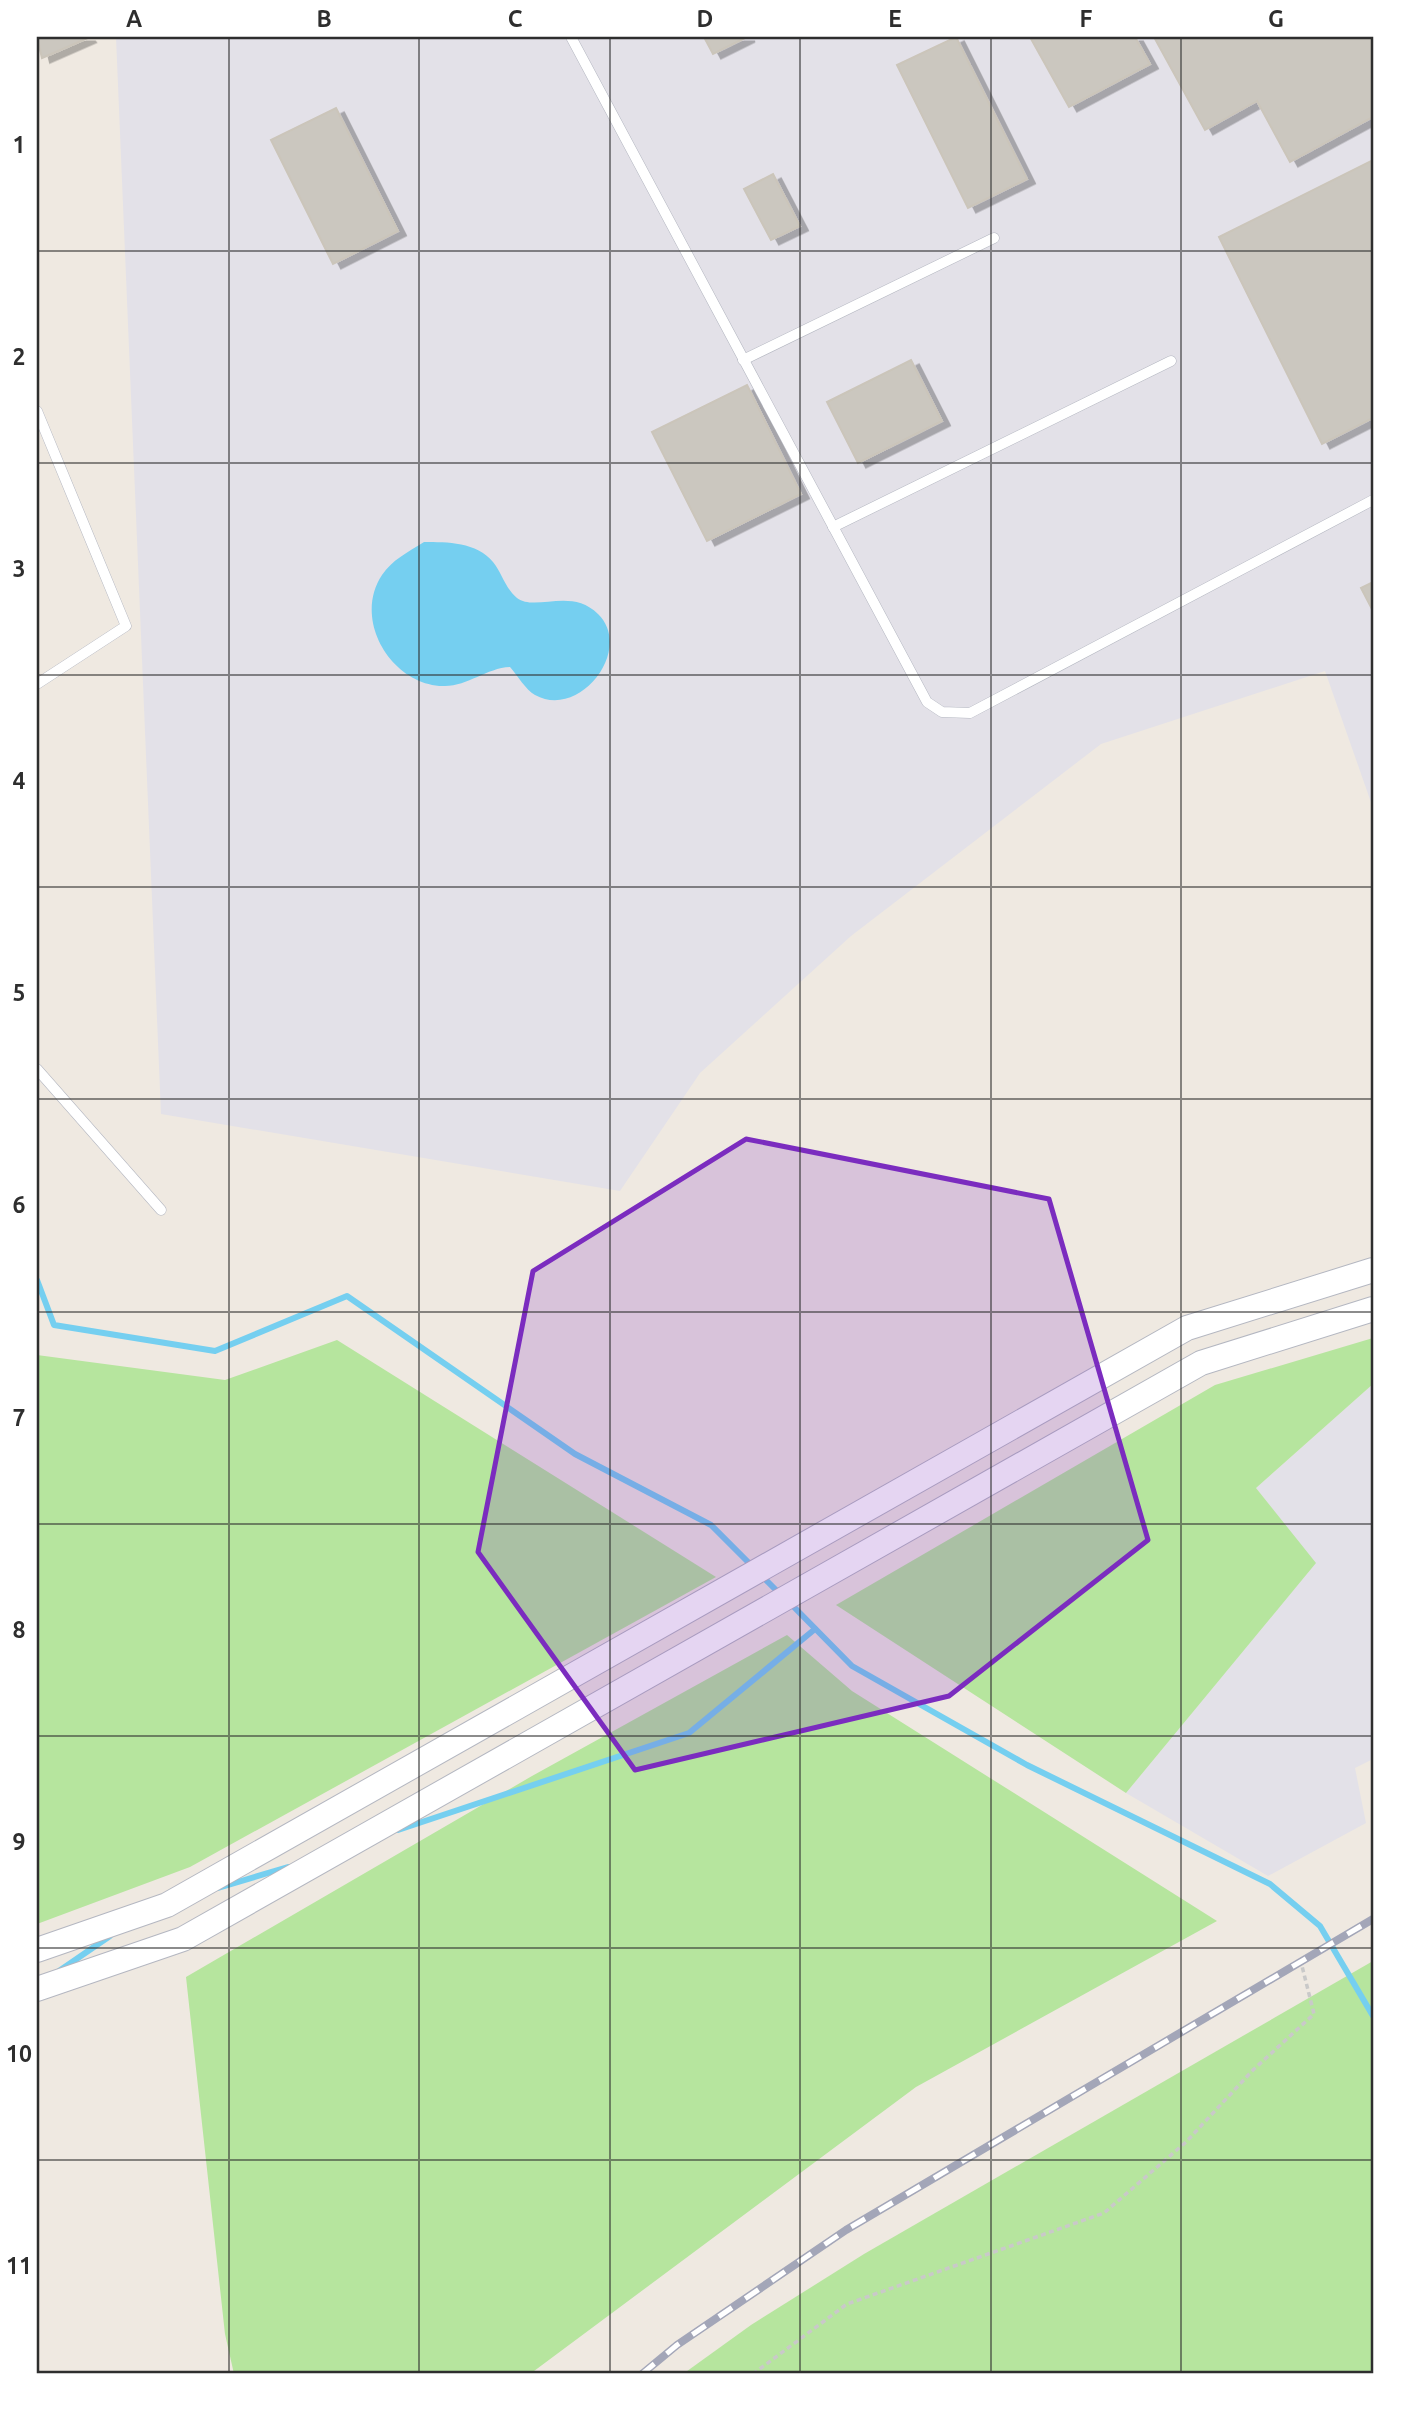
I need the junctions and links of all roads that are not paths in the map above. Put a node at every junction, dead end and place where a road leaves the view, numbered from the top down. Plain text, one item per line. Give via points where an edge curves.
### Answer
1 (571, 37) edge
2 (995, 238) dead end
3 (743, 360) junction
4 (1171, 360) dead end
5 (37, 411) edge
6 (1373, 500) edge
7 (833, 527) junction
8 (37, 684) edge
9 (37, 1069) edge
10 (161, 1210) dead end
11 (1373, 1270) edge
12 (1373, 1309) edge
13 (37, 1950) edge
14 (37, 1989) edge

1 - 3 lane
2 - 3 lane
3 - 7 lane
4 - 7 lane
5 - 8 lane via 126,626
6 - 7 lane via 970,713 942,712 927,702
9 - 10 lane
11 - 13 street via 1186,1328 167,1905
12 - 14 street via 1201,1363 183,1939

